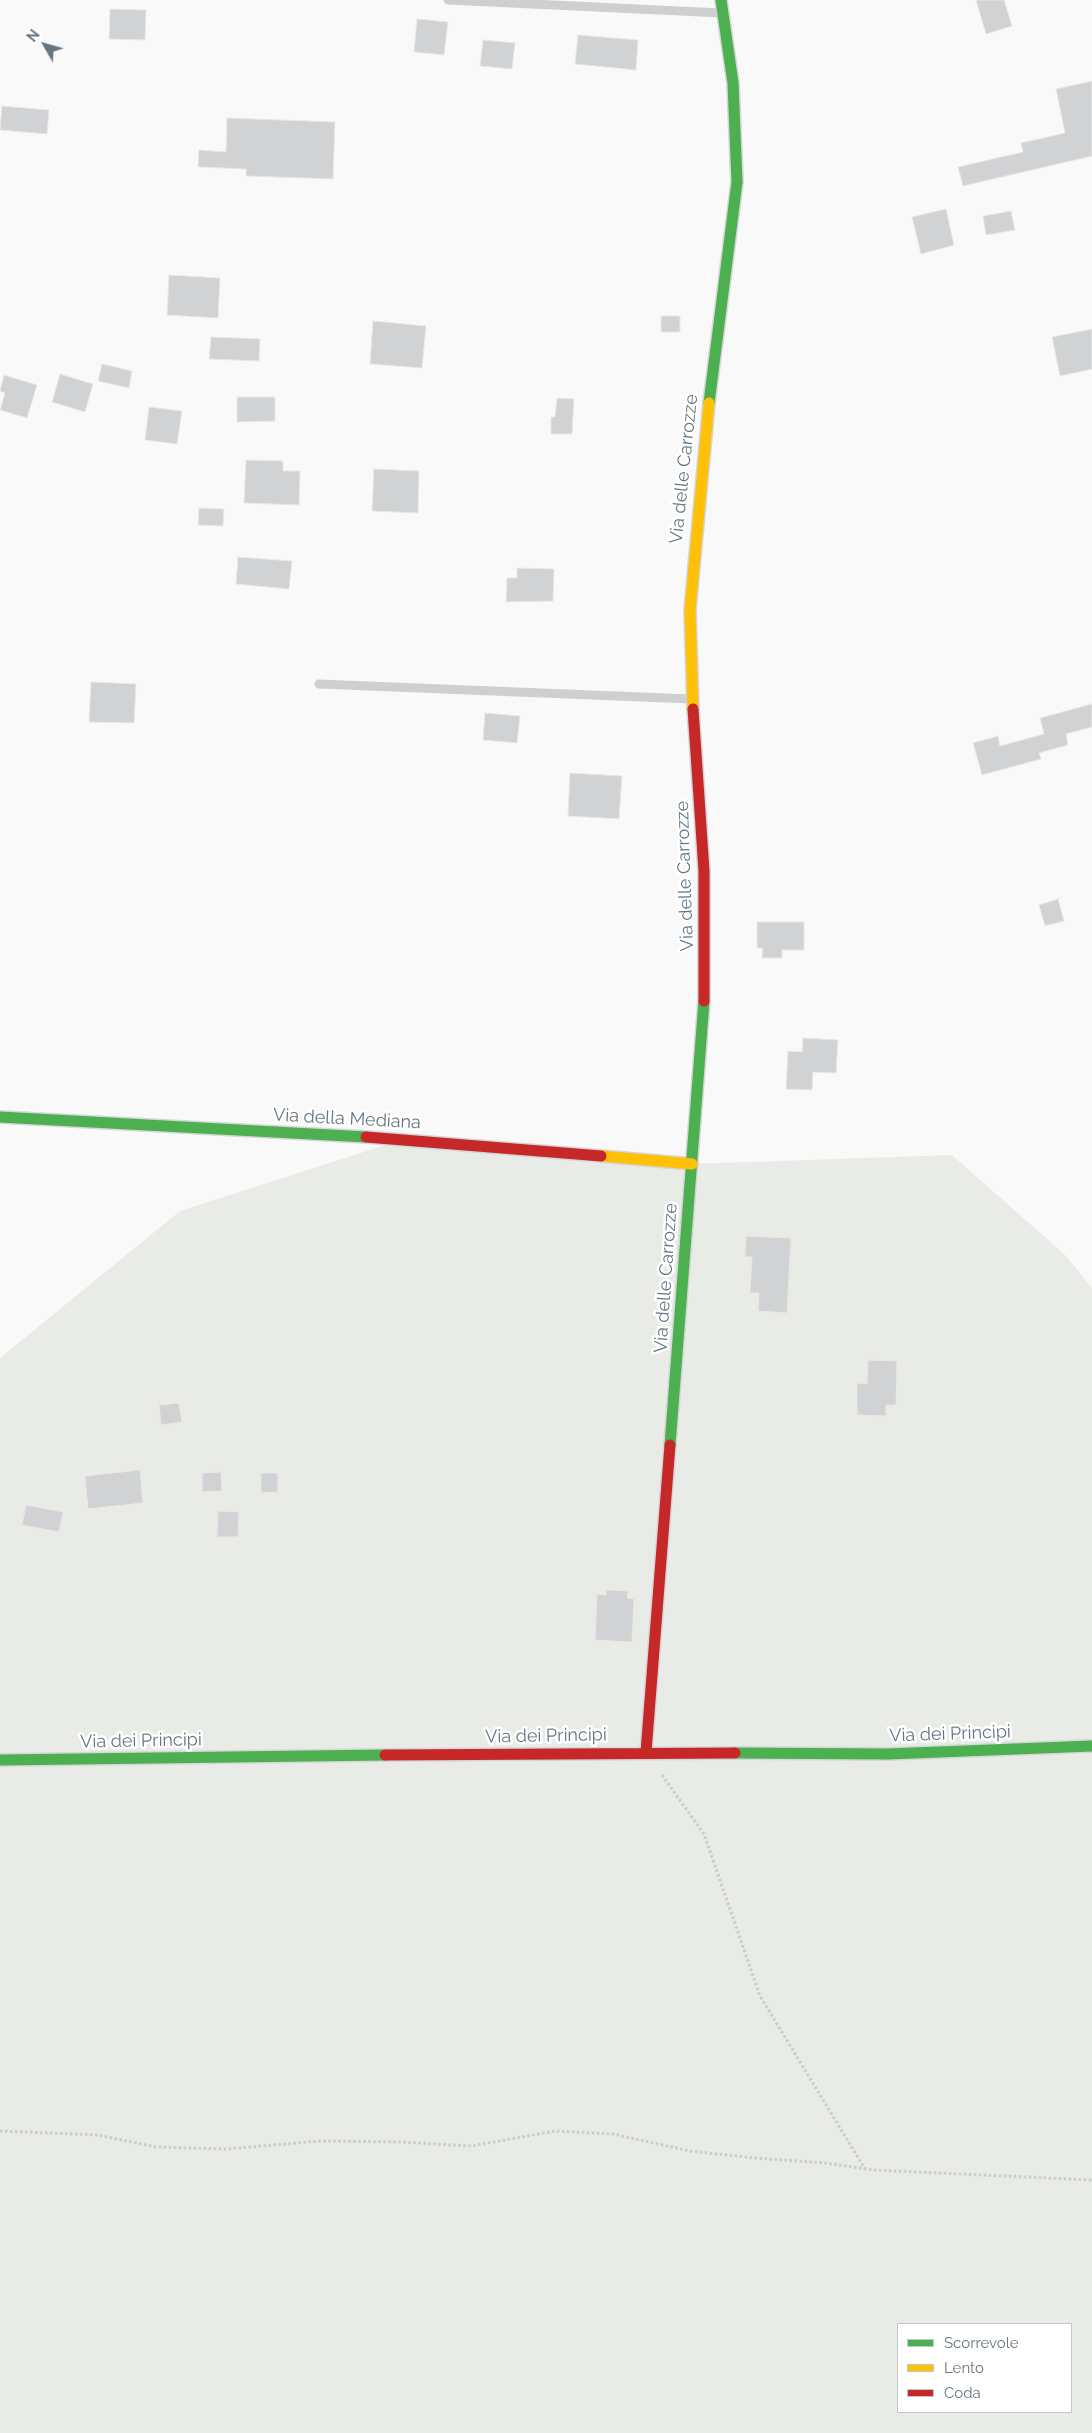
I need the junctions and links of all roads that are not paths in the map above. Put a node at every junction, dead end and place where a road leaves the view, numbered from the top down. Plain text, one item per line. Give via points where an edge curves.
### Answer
1 (448, 0) edge
2 (721, 0) edge
3 (723, 13) junction
4 (319, 684) dead end
5 (693, 699) junction
6 (0, 1117) edge
7 (692, 1164) junction
8 (1092, 1746) edge
9 (646, 1752) junction
10 (0, 1760) edge

1 - 3 lane
2 - 3 street, Via delle Carrozze
3 - 5 street, Via delle Carrozze via 733,83 737,176 712,366 692,575
4 - 5 lane
5 - 7 street, Via delle Carrozze via 704,871 706,970
6 - 7 street, Via della Mediana via 404,1140
7 - 9 street, Via delle Carrozze
8 - 9 street, Via dei Principi via 888,1754
9 - 10 street, Via dei Principi

